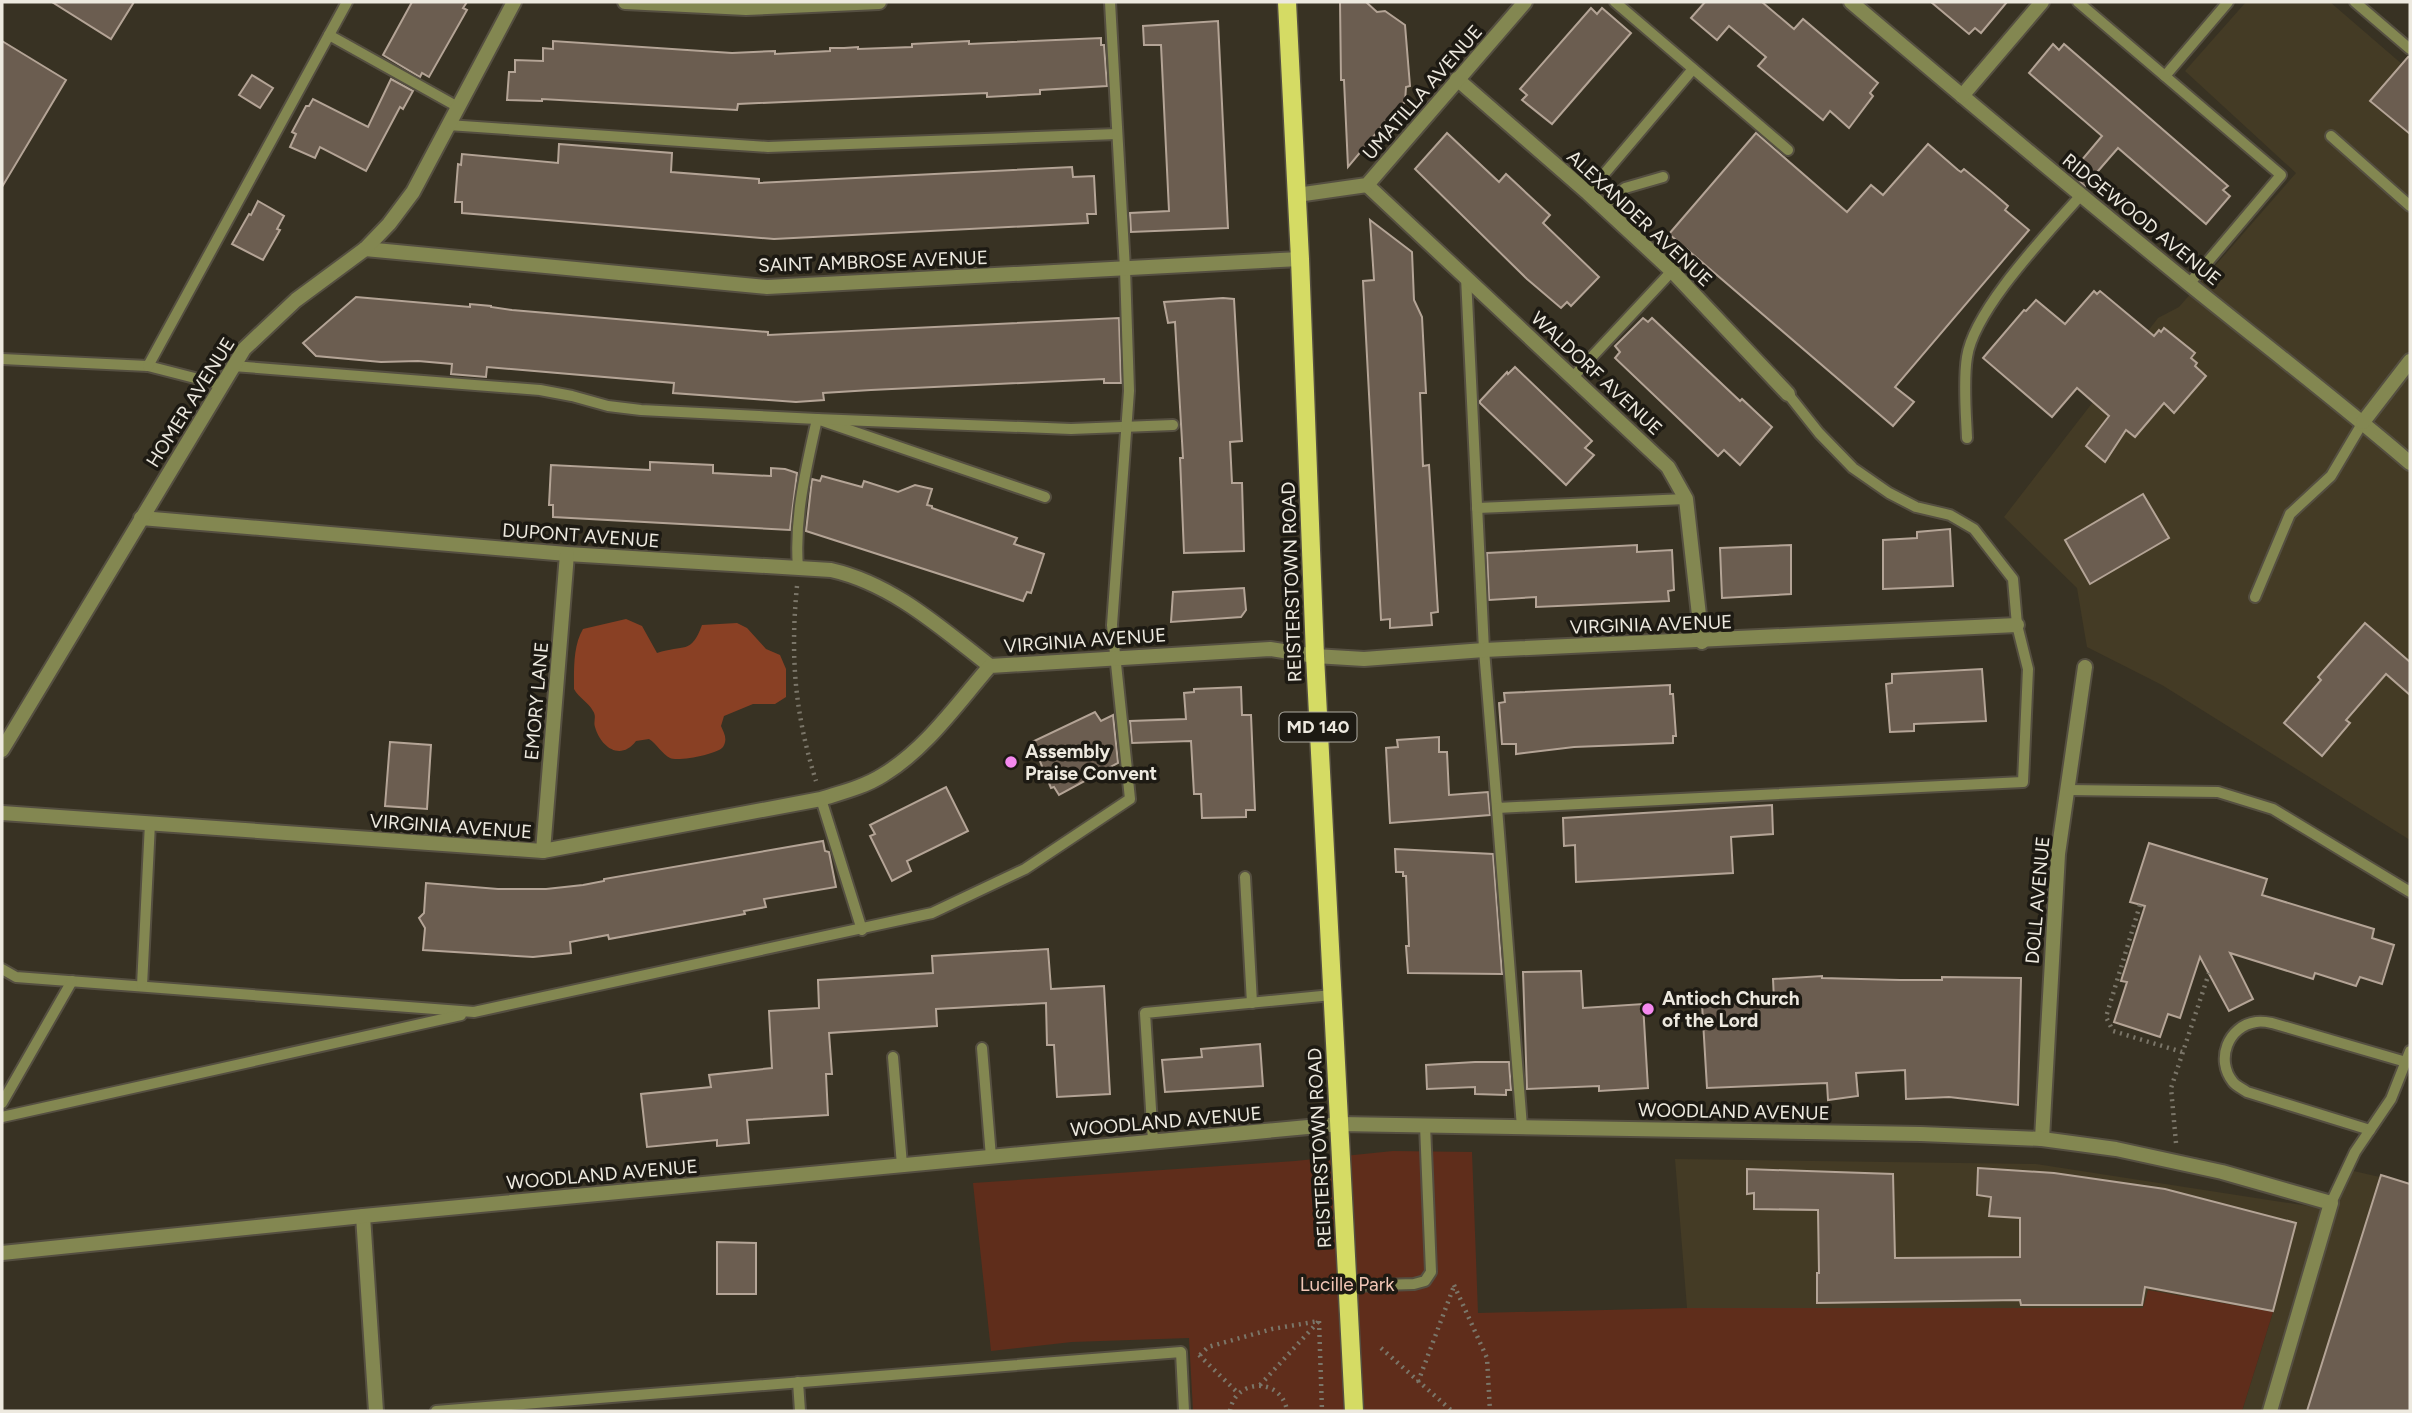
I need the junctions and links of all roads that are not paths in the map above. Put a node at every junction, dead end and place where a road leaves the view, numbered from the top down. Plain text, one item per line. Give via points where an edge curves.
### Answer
1 (347, 2) edge
2 (514, 2) edge
3 (625, 2) edge
4 (879, 2) edge
5 (1110, 2) edge
6 (1287, 2) edge
7 (1525, 2) edge
8 (1615, 2) edge
9 (1851, 2) edge
10 (2042, 2) edge
11 (2078, 2) edge
12 (2228, 2) edge
13 (2355, 2) edge
14 (329, 35) junction
15 (2410, 49) edge
16 (1693, 69) junction
17 (2165, 76) junction
18 (1457, 79) junction
19 (1962, 96) junction
20 (458, 107) junction
21 (448, 125) junction
22 (1117, 134) junction
23 (2331, 136) dead end
24 (1788, 150) dead end
25 (1664, 177) dead end
26 (1367, 185) junction
27 (1588, 193) junction
28 (1297, 195) junction
29 (2081, 195) junction
30 (1603, 206) junction
31 (2410, 206) edge
32 (365, 249) junction
33 (1300, 259) junction
34 (1125, 269) junction
35 (1672, 271) junction
36 (1466, 277) junction
37 (2189, 284) junction
38 (2, 359) edge
39 (2410, 360) edge
40 (148, 366) junction
41 (233, 366) junction
42 (1573, 377) junction
43 (222, 385) junction
44 (1788, 394) joint
45 (817, 419) junction
46 (2363, 422) junction
47 (1173, 425) dead end
48 (1125, 428) junction
49 (1966, 438) dead end
50 (2410, 463) edge
51 (1045, 497) dead end
52 (1686, 499) junction
53 (1478, 508) junction
54 (141, 518) junction
55 (567, 554) junction
56 (799, 568) junction
57 (2255, 597) dead end
58 (2017, 625) junction
59 (1702, 642) junction
60 (1484, 650) junction
61 (1315, 656) junction
62 (1114, 657) junction
63 (990, 666) junction
64 (2085, 667) dead end
65 (2, 750) edge
66 (2068, 790) junction
67 (821, 799) junction
68 (1497, 807) junction
69 (2, 813) edge
70 (150, 823) junction
71 (543, 851) junction
72 (1245, 877) dead end
73 (2410, 892) edge
74 (862, 930) junction
75 (2, 969) edge
76 (72, 981) junction
77 (142, 986) junction
78 (1332, 995) junction
79 (1252, 1003) junction
80 (474, 1012) junction
81 (982, 1048) dead end
82 (2410, 1051) edge
83 (893, 1057) dead end
84 (2406, 1062) junction
85 (2, 1103) edge
86 (2, 1117) edge
87 (1339, 1124) junction
88 (1425, 1125) junction
89 (1522, 1127) junction
90 (2370, 1130) junction
91 (2042, 1139) junction
92 (1153, 1141) junction
93 (991, 1157) junction
94 (902, 1165) junction
95 (2331, 1203) junction
96 (363, 1216) junction
97 (2, 1251) edge
98 (1348, 1286) junction
99 (798, 1382) junction
100 (376, 1411) edge
101 (436, 1411) edge
102 (800, 1411) edge
103 (1185, 1411) edge
104 (1354, 1411) edge
105 (2270, 1411) edge

1 - 14 lane
2 - 20 street, HOMER AVENUE
3 - 4 street via 746,8
5 - 22 lane
6 - 28 main road, REISTERSTOWN ROAD / MD 140
7 - 18 street, UMATILLA AVENUE
8 - 16 lane
9 - 19 street, RIDGEWOOD AVENUE
10 - 19 street
11 - 17 lane
12 - 17 lane
13 - 15 lane
14 - 20 lane
14 - 40 lane
16 - 24 lane
16 - 27 lane
17 - 37 lane via 2281,175
18 - 26 street, UMATILLA AVENUE
18 - 27 street, ALEXANDER AVENUE
19 - 29 street, RIDGEWOOD AVENUE
20 - 21 street, HOMER AVENUE
21 - 22 lane via 768,147
21 - 32 street, HOMER AVENUE via 413,192
22 - 34 lane
23 - 31 lane
25 - 30 lane via 1625,188
26 - 28 street, UMATILLA AVENUE
26 - 36 street, WALDORF AVENUE
27 - 30 street, ALEXANDER AVENUE
28 - 33 main road, REISTERSTOWN ROAD / MD 140
29 - 37 street, RIDGEWOOD AVENUE
29 - 49 lane via 1974,331 1966,357
30 - 35 street, ALEXANDER AVENUE
32 - 34 street, SAINT AMBROSE AVENUE via 767,287
32 - 41 street, HOMER AVENUE via 268,324
33 - 34 street, SAINT AMBROSE AVENUE
33 - 61 main road, REISTERSTOWN ROAD / MD 140
34 - 48 lane via 1129,391
35 - 42 lane
35 - 44 street, ALEXANDER AVENUE
36 - 42 street, WALDORF AVENUE
36 - 53 lane
37 - 46 street, RIDGEWOOD AVENUE
38 - 40 lane
39 - 46 street
40 - 43 lane
41 - 43 street, HOMER AVENUE
41 - 45 lane via 540,390 641,410
42 - 52 street, WALDORF AVENUE via 1668,467
43 - 54 street, HOMER AVENUE
44 - 58 lane via 1853,468 1898,498 1950,515 1974,529 2013,579
45 - 48 lane
45 - 51 lane
45 - 56 lane via 799,506
46 - 50 street, RIDGEWOOD AVENUE
46 - 57 lane via 2331,476 2290,514
47 - 48 lane
48 - 62 lane via 1112,625
52 - 53 lane
52 - 59 street, WALDORF AVENUE
53 - 60 lane
54 - 55 street, DUPONT AVENUE
54 - 65 street, HOMER AVENUE
55 - 56 street, DUPONT AVENUE
55 - 71 street, EMORY LANE
56 - 63 street, DUPONT AVENUE via 854,575 882,588
58 - 59 street, VIRGINIA AVENUE
58 - 68 lane via 2028,669 2023,782
59 - 60 street, VIRGINIA AVENUE
60 - 61 street, VIRGINIA AVENUE via 1364,659
60 - 68 lane
61 - 62 street, VIRGINIA AVENUE via 1270,649
61 - 78 main road, REISTERSTOWN ROAD / MD 140
62 - 63 street, VIRGINIA AVENUE
62 - 74 lane via 1130,799 1026,869 994,885 932,913
63 - 67 street, VIRGINIA AVENUE via 904,760 858,788
64 - 66 street, DOLL AVENUE
66 - 73 lane via 2218,792 2273,809
66 - 91 street, DOLL AVENUE via 2058,854
67 - 71 street, VIRGINIA AVENUE
67 - 74 lane
68 - 89 lane
69 - 70 street, VIRGINIA AVENUE
70 - 71 street, VIRGINIA AVENUE
70 - 77 lane
72 - 79 lane
74 - 80 lane
75 - 76 lane via 16,977
76 - 77 lane
76 - 85 lane
77 - 80 lane
78 - 79 lane
78 - 87 main road, REISTERSTOWN ROAD / MD 140
79 - 92 lane via 1145,1013
80 - 86 lane
81 - 93 lane
82 - 84 lane
83 - 94 lane
84 - 90 lane via 2391,1100
84 - 90 lane via 2272,1023 2256,1022 2230,1038 2225,1063 2232,1081 2246,1092
87 - 88 street, WOODLAND AVENUE
87 - 92 street, WOODLAND AVENUE
87 - 98 main road, REISTERSTOWN ROAD / MD 140
88 - 89 street, WOODLAND AVENUE
88 - 98 lane via 1431,1272 1425,1281 1414,1284
89 - 91 street, WOODLAND AVENUE
90 - 95 lane
91 - 95 street, WOODLAND AVENUE via 2116,1149 2222,1172
92 - 93 street, WOODLAND AVENUE
93 - 94 street, WOODLAND AVENUE
94 - 96 street, WOODLAND AVENUE
95 - 105 street
96 - 97 street, WOODLAND AVENUE
96 - 100 street
98 - 104 main road, REISTERSTOWN ROAD / MD 140
99 - 101 lane
99 - 102 lane
99 - 103 lane via 1181,1352

